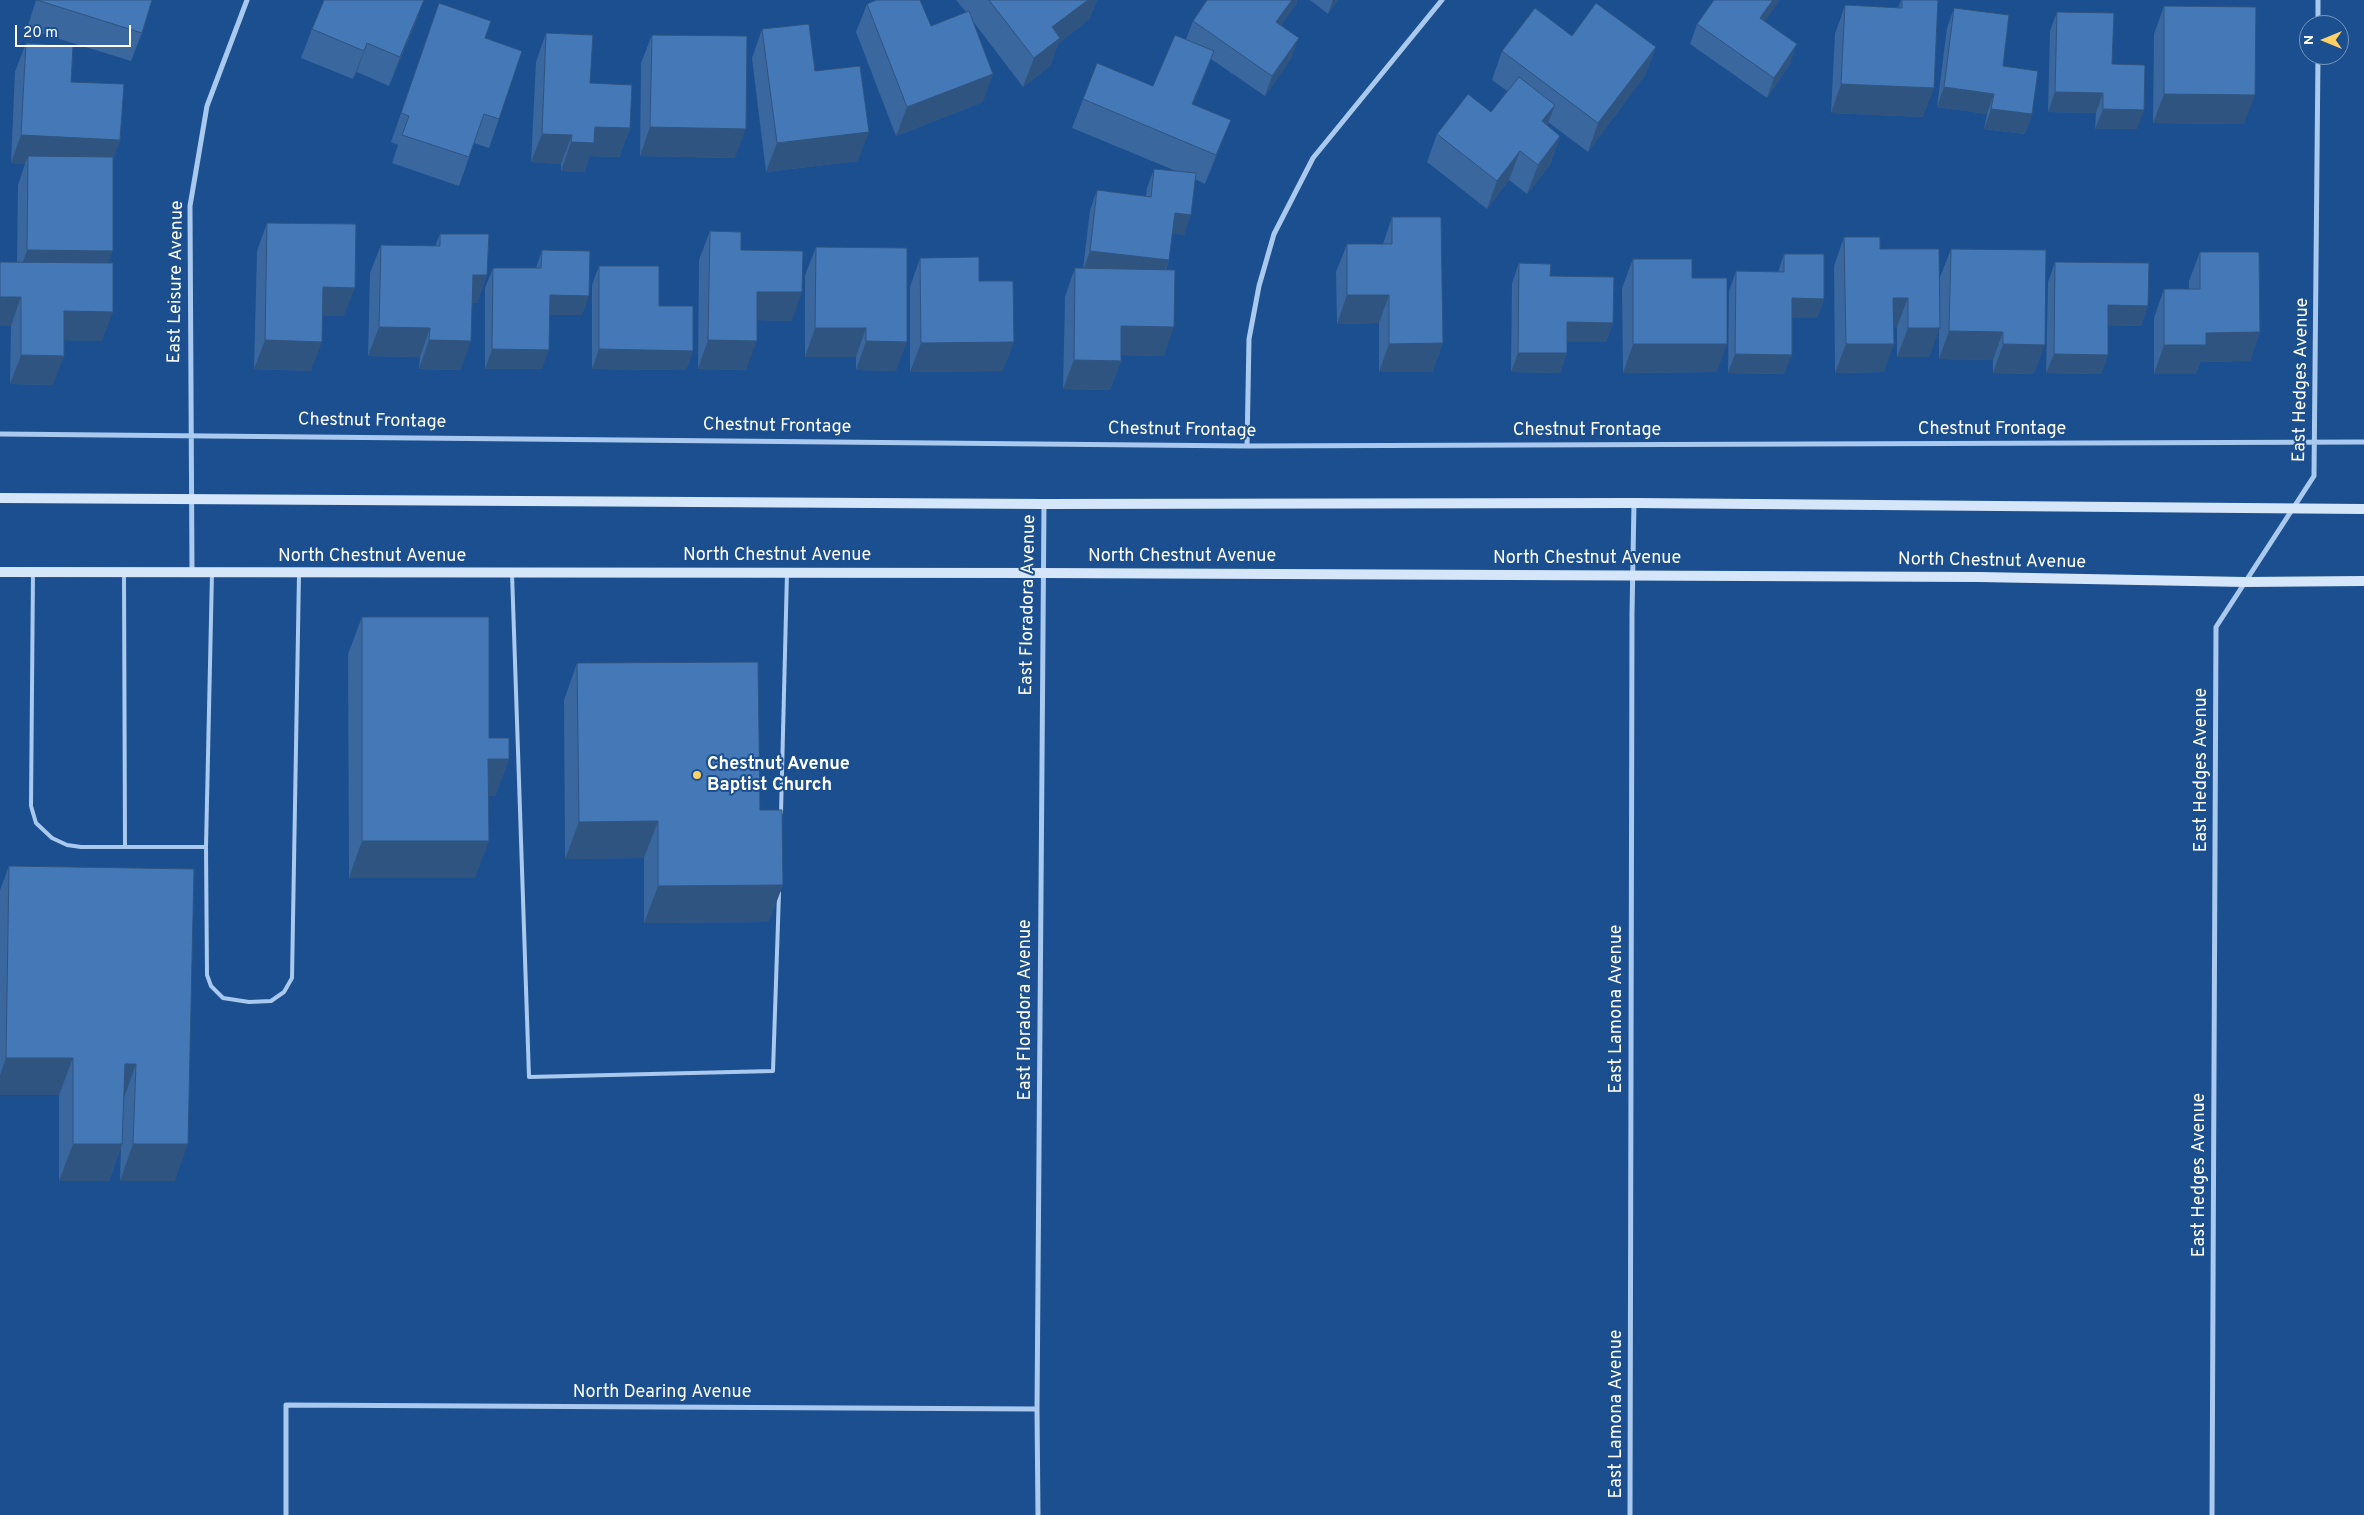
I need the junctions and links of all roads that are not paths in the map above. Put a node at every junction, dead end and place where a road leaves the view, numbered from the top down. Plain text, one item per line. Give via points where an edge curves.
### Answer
1 (247, 0) edge
2 (1442, 0) edge
3 (2318, 0) edge
4 (2318, 15) edge
5 (2318, 65) edge
6 (0, 434) edge
7 (190, 434) junction
8 (2364, 442) edge
9 (2315, 443) junction
10 (1247, 446) junction
11 (0, 498) edge
12 (190, 500) junction
13 (1634, 503) junction
14 (1044, 504) junction
15 (2364, 509) edge
16 (2292, 510) junction
17 (0, 572) edge
18 (33, 572) junction
19 (124, 573) junction
20 (192, 573) junction
21 (212, 573) junction
22 (299, 573) junction
23 (512, 573) junction
24 (787, 573) junction
25 (1043, 573) junction
26 (1632, 576) junction
27 (2364, 581) edge
28 (2245, 582) junction
29 (781, 815) edge
30 (125, 847) junction
31 (206, 847) junction
32 (779, 884) edge
33 (1037, 1409) junction
34 (286, 1515) edge
35 (1038, 1515) edge
36 (1630, 1515) edge
37 (2212, 1515) edge

1 - 7 street, East Leisure Avenue via 207,106 190,206
2 - 10 street via 1313,158 1274,234 1249,338
3 - 4 street
5 - 9 street, East Hedges Avenue
6 - 7 street, Chestnut Frontage
7 - 10 street, Chestnut Frontage
7 - 12 street, East Leisure Avenue
8 - 9 street, Chestnut Frontage
9 - 10 street, Chestnut Frontage
9 - 16 street, East Hedges Avenue via 2314,476
11 - 12 main road
12 - 14 main road
12 - 20 street, East Leisure Avenue
13 - 14 main road
13 - 16 main road
13 - 26 street, East Lamona Avenue
14 - 25 street, East Floradora Avenue
15 - 16 main road
16 - 28 street, East Hedges Avenue
17 - 18 main road, North Chestnut Avenue
18 - 19 main road, North Chestnut Avenue
18 - 30 lane via 31,806 36,823 52,838 67,845
19 - 20 main road, North Chestnut Avenue
19 - 30 lane
20 - 21 main road, North Chestnut Avenue
21 - 22 main road, North Chestnut Avenue
21 - 31 lane
22 - 23 main road, North Chestnut Avenue
22 - 31 lane via 294,961 292,978 284,992 271,1001 223,998 211,986 206,960
23 - 24 main road, North Chestnut Avenue
23 - 32 lane via 529,1078 773,1071
24 - 25 main road, North Chestnut Avenue
24 - 29 lane
25 - 26 main road, North Chestnut Avenue
25 - 33 street, East Floradora Avenue
26 - 28 main road, North Chestnut Avenue
26 - 36 street, East Lamona Avenue
27 - 28 main road, North Chestnut Avenue
28 - 37 street, East Hedges Avenue via 2216,627
30 - 31 lane
33 - 34 street, North Dearing Avenue via 286,1405
33 - 35 street, East Floradora Avenue

